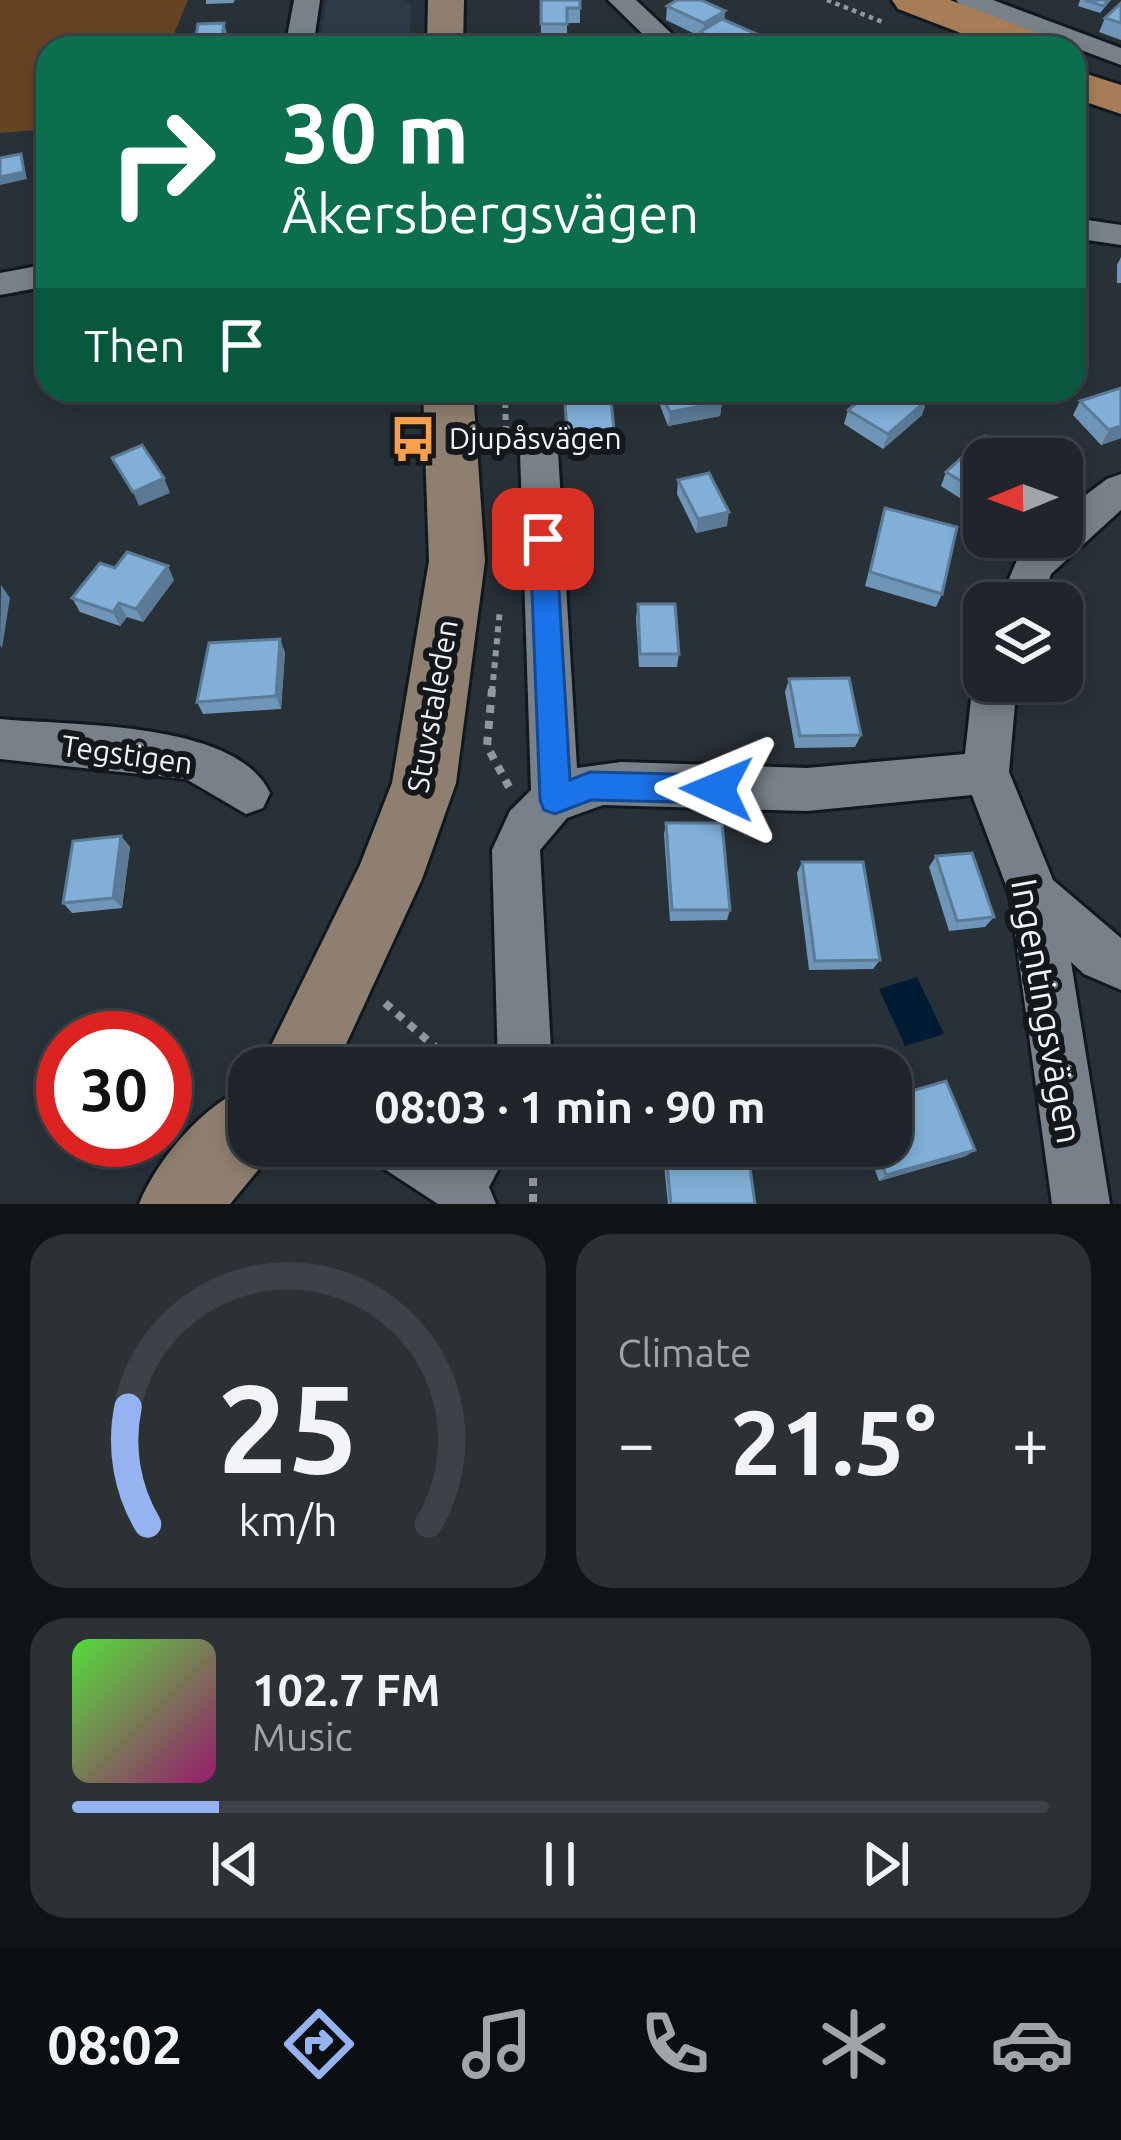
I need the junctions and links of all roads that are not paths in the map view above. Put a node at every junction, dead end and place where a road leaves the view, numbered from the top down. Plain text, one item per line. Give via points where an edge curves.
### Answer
1 (307, 0) edge
2 (446, 0) edge
3 (621, 0) edge
4 (969, 0) edge
5 (893, 3) edge
6 (301, 36) edge
7 (445, 36) edge
8 (661, 36) edge
9 (958, 36) edge
10 (1000, 36) edge
11 (1065, 36) edge
12 (1086, 44) edge
13 (1121, 57) edge
14 (1086, 66) edge
15 (1121, 79) edge
16 (1086, 88) edge
17 (1121, 101) edge
18 (1086, 230) edge
19 (1121, 235) edge
20 (36, 277) edge
21 (0, 284) edge
22 (449, 402) edge
23 (539, 452) dead end
24 (1121, 489) edge
25 (1028, 582) edge
26 (992, 702) edge
27 (0, 739) edge
28 (986, 772) junction
29 (246, 793) dead end
30 (555, 800) junction
31 (1035, 896) junction
32 (1121, 964) edge
33 (306, 1047) edge
34 (524, 1047) edge
35 (228, 1148) edge
36 (178, 1204) edge
37 (1081, 1204) edge

1 - 6 street
2 - 7 street
3 - 8 street
4 - 11 street
5 - 9 main road
5 - 10 main road
12 - 13 street
14 - 15 main road
16 - 17 main road
18 - 19 street
20 - 21 street
22 - 33 street, Stuvstaleden via 457,561 424,784
23 - 30 street
24 - 25 street via 1081,519
26 - 28 street, Ingentingsvägen
27 - 29 street, Tegstigen via 195,759
28 - 30 street via 802,791 590,786
28 - 31 street, Ingentingsvägen
30 - 34 street via 526,821 516,850
31 - 32 street
31 - 37 street, Ingentingsvägen
35 - 36 street

